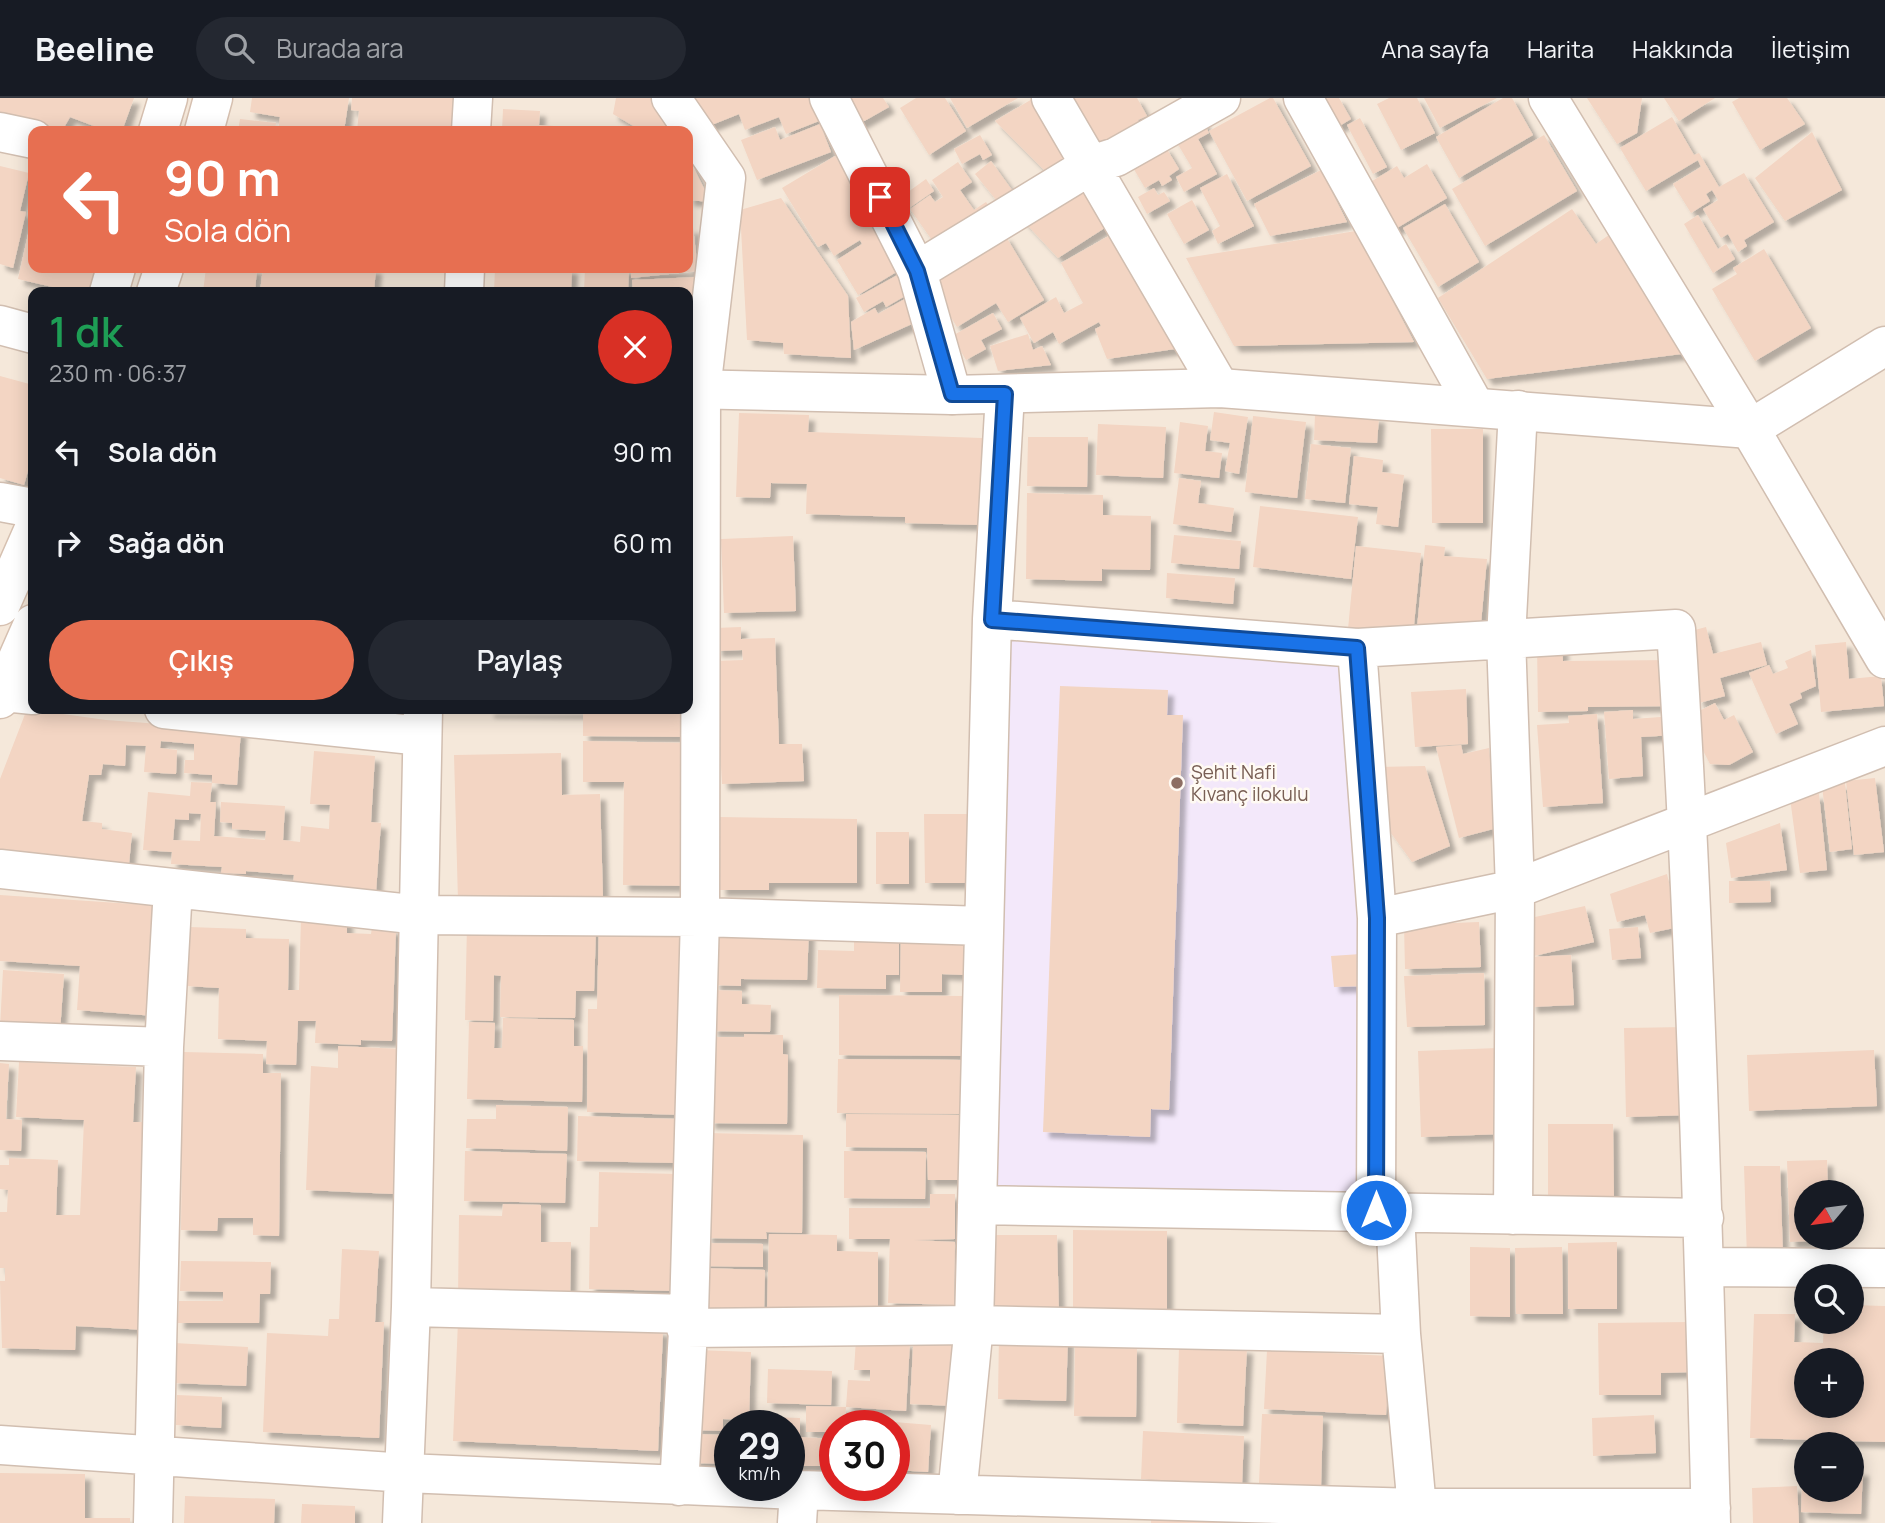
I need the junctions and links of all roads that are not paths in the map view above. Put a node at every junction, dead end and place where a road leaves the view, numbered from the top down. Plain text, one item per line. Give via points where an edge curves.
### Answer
1 (168, 98) edge
2 (214, 98) edge
3 (473, 98) edge
4 (671, 98) edge
5 (829, 98) edge
6 (1051, 98) edge
7 (1221, 98) edge
8 (1303, 98) edge
9 (1548, 98) edge
10 (160, 126) edge
11 (206, 126) edge
12 (471, 126) edge
13 (690, 126) edge
14 (693, 130) edge
15 (0, 132) edge
16 (28, 138) edge
17 (1091, 165) junction
18 (917, 271) junction
19 (0, 325) edge
20 (28, 333) edge
21 (1885, 346) edge
22 (1220, 388) junction
23 (694, 389) edge
24 (952, 394) junction
25 (1005, 394) junction
26 (1474, 405) junction
27 (1518, 410) junction
28 (1750, 429) junction
29 (0, 502) edge
30 (28, 507) edge
31 (28, 542) edge
32 (0, 606) edge
33 (992, 620) junction
34 (1506, 638) junction
35 (28, 641) edge
36 (1357, 648) junction
37 (1885, 659) edge
38 (12, 695) edge
39 (264, 714) edge
40 (423, 722) edge
41 (1885, 746) edge
42 (1688, 824) junction
43 (0, 869) edge
44 (173, 888) junction
45 (1515, 889) junction
46 (420, 915) junction
47 (700, 917) junction
48 (1377, 918) junction
49 (984, 926) junction
50 (0, 1041) edge
51 (164, 1047) junction
52 (977, 1205) junction
53 (1386, 1211) junction
54 (1513, 1214) junction
55 (1704, 1218) junction
56 (1705, 1267) junction
57 (1885, 1268) edge
58 (411, 1307) junction
59 (687, 1321) junction
60 (974, 1325) junction
61 (1401, 1334) junction
62 (0, 1446) edge
63 (156, 1455) junction
64 (405, 1473) junction
65 (679, 1486) junction
66 (957, 1495) junction
67 (798, 1507) edge
68 (1418, 1508) junction
69 (1711, 1516) edge
70 (153, 1523) edge
71 (402, 1523) edge

1 - 10 street
2 - 11 street
3 - 12 street
4 - 13 street
5 - 18 street
6 - 17 street
7 - 17 street via 1116,157
8 - 26 street
9 - 28 street
14 - 23 street via 726,178
15 - 16 street
17 - 18 street
17 - 22 street
18 - 24 street
19 - 20 street
21 - 28 street
22 - 25 street
22 - 26 street
23 - 24 street
23 - 47 street
24 - 25 street
25 - 33 street
26 - 27 street
27 - 28 street
27 - 34 street
28 - 37 street
29 - 30 street
31 - 32 street
33 - 36 street
33 - 49 street
34 - 36 street
34 - 42 street via 1676,629
34 - 45 street
35 - 38 street
36 - 48 street
39 - 40 street
40 - 46 street
41 - 42 street
42 - 45 street
42 - 55 street
43 - 44 street
44 - 46 street
44 - 51 street
45 - 48 street
45 - 54 street
46 - 47 street
46 - 58 street
47 - 49 street
47 - 59 street
48 - 53 street
49 - 52 street
50 - 51 street
51 - 63 street
52 - 53 street
52 - 60 street
53 - 54 street
53 - 61 street
54 - 55 street
55 - 56 street
56 - 57 street
56 - 69 street
58 - 59 street
58 - 64 street
59 - 60 street
59 - 65 street
60 - 61 street
60 - 66 street
61 - 68 street
62 - 63 street
63 - 64 street
63 - 70 street
64 - 65 street
64 - 71 street
65 - 67 street
66 - 67 street
66 - 68 street
68 - 69 street

